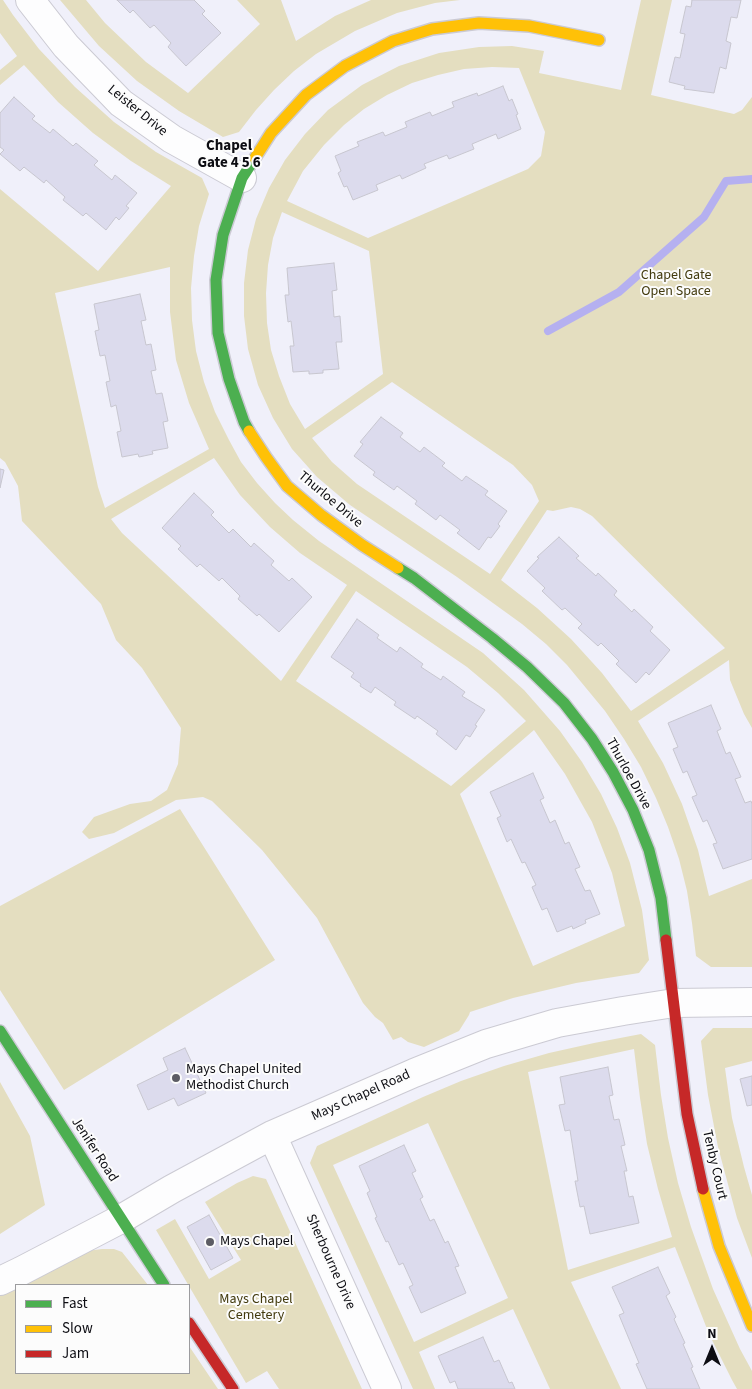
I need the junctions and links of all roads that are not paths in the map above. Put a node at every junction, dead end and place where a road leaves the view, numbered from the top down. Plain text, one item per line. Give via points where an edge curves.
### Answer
1 (30, 0) edge
2 (599, 40) dead end
3 (242, 178) junction
4 (752, 1002) edge
5 (674, 1003) junction
6 (0, 1031) edge
7 (272, 1135) junction
8 (121, 1219) junction
9 (0, 1280) edge
10 (163, 1284) edge
11 (190, 1324) edge
12 (752, 1326) edge
13 (233, 1389) edge
14 (387, 1389) edge

1 - 3 street, Leister Drive via 66,46 121,103 172,140
2 - 3 street, Thurloe Drive via 529,26 479,22 432,29 393,41 345,66 306,95 271,133
3 - 5 street, Thurloe Drive via 223,236 216,280 218,333 244,422 288,486 321,515 414,578 527,667 564,703 592,739 625,795 649,850 661,898
4 - 5 street, Mays Chapel Road
5 - 7 street, Mays Chapel Road via 557,1023 486,1044
5 - 12 street, Tenby Court via 699,1174 719,1246
6 - 8 street, Jenifer Road
7 - 8 street, Mays Chapel Road
7 - 14 street, Sherbourne Drive
8 - 9 street, Mays Chapel Road
8 - 10 street, Jenifer Road
11 - 13 street

